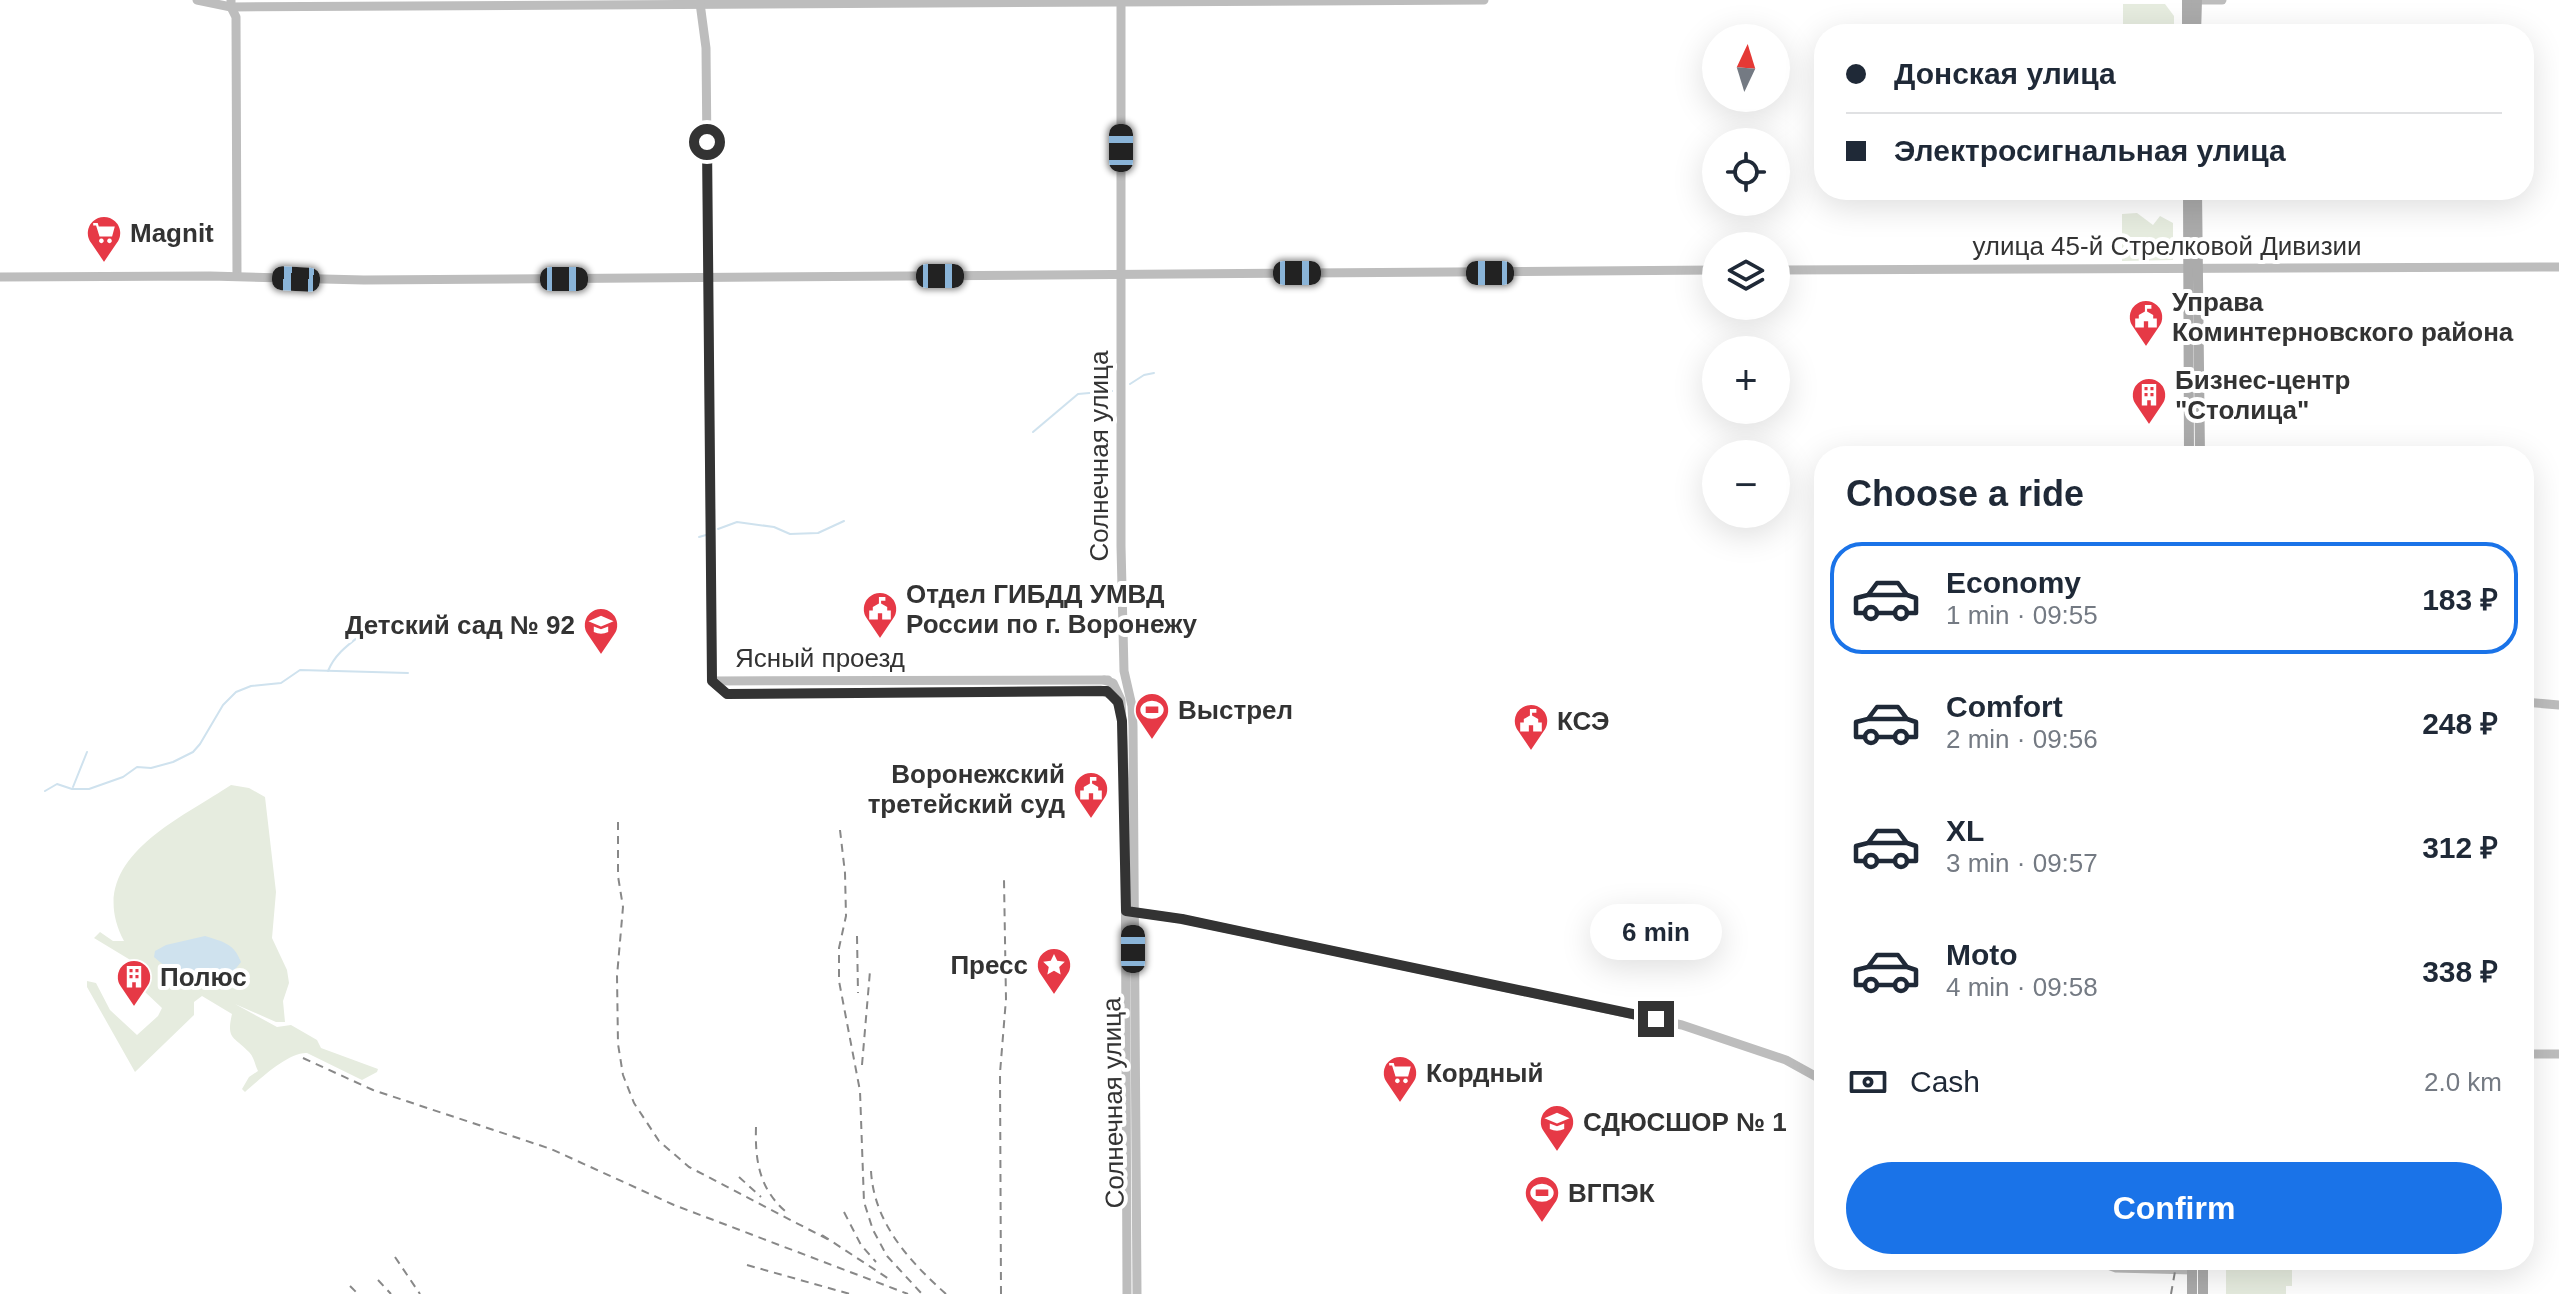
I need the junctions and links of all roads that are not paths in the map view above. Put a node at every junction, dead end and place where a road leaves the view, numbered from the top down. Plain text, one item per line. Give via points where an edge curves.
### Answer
1 (197, 0) edge
2 (1484, 0) edge
3 (2187, 0) edge
4 (2197, 0) edge
5 (2222, 0) edge
6 (1121, 1) edge
7 (700, 3) edge
8 (231, 4) edge
9 (2187, 24) edge
10 (2196, 24) edge
11 (2189, 200) edge
12 (2197, 200) edge
13 (2559, 267) edge
14 (2194, 268) junction
15 (1702, 270) edge
16 (1790, 270) edge
17 (1122, 275) junction
18 (237, 276) junction
19 (0, 277) edge
20 (708, 278) junction
21 (2189, 446) edge
22 (2200, 446) edge
23 (1124, 671) junction
24 (775, 680) junction
25 (1104, 680) junction
26 (712, 681) junction
27 (758, 692) junction
28 (2534, 703) edge
29 (2559, 705) edge
30 (1121, 710) junction
31 (1130, 911) junction
32 (2534, 1054) edge
33 (2559, 1054) edge
34 (1814, 1075) edge
35 (2192, 1270) edge
36 (2203, 1270) edge
37 (1127, 1294) edge
38 (1137, 1294) edge
39 (2192, 1294) edge
40 (2203, 1294) edge

1 - 8 main road
2 - 6 main road
3 - 9 main road
4 - 5 main road
4 - 10 main road
6 - 7 main road
6 - 17 main road, Солнечная улица
7 - 8 main road
7 - 20 main road via 706,48
8 - 18 main road via 236,22
11 - 14 main road
12 - 14 main road
13 - 14 main road, улица 45-й Стрелковой Дивизии
14 - 16 main road, улица 45-й Стрелковой Дивизии
14 - 21 main road
14 - 22 main road
15 - 17 main road
17 - 20 main road
17 - 23 main road, Солнечная улица
18 - 19 main road
18 - 20 main road
20 - 26 main road
23 - 25 main road, Ясный проезд via 1116,680
23 - 31 main road, Солнечная улица via 1132,716
24 - 25 main road, Ясный проезд
24 - 26 main road, Ясный проезд
24 - 27 main road
25 - 30 main road via 1119,692
26 - 27 main road, Ясный проезд via 727,694
27 - 30 main road, Ясный проезд via 1101,690 1113,696
28 - 29 main road
30 - 31 main road, Солнечная улица
31 - 34 main road via 1682,1025 1786,1060
31 - 37 main road, Солнечная улица
31 - 38 main road, Солнечная улица
32 - 33 main road
35 - 39 main road
36 - 40 main road

